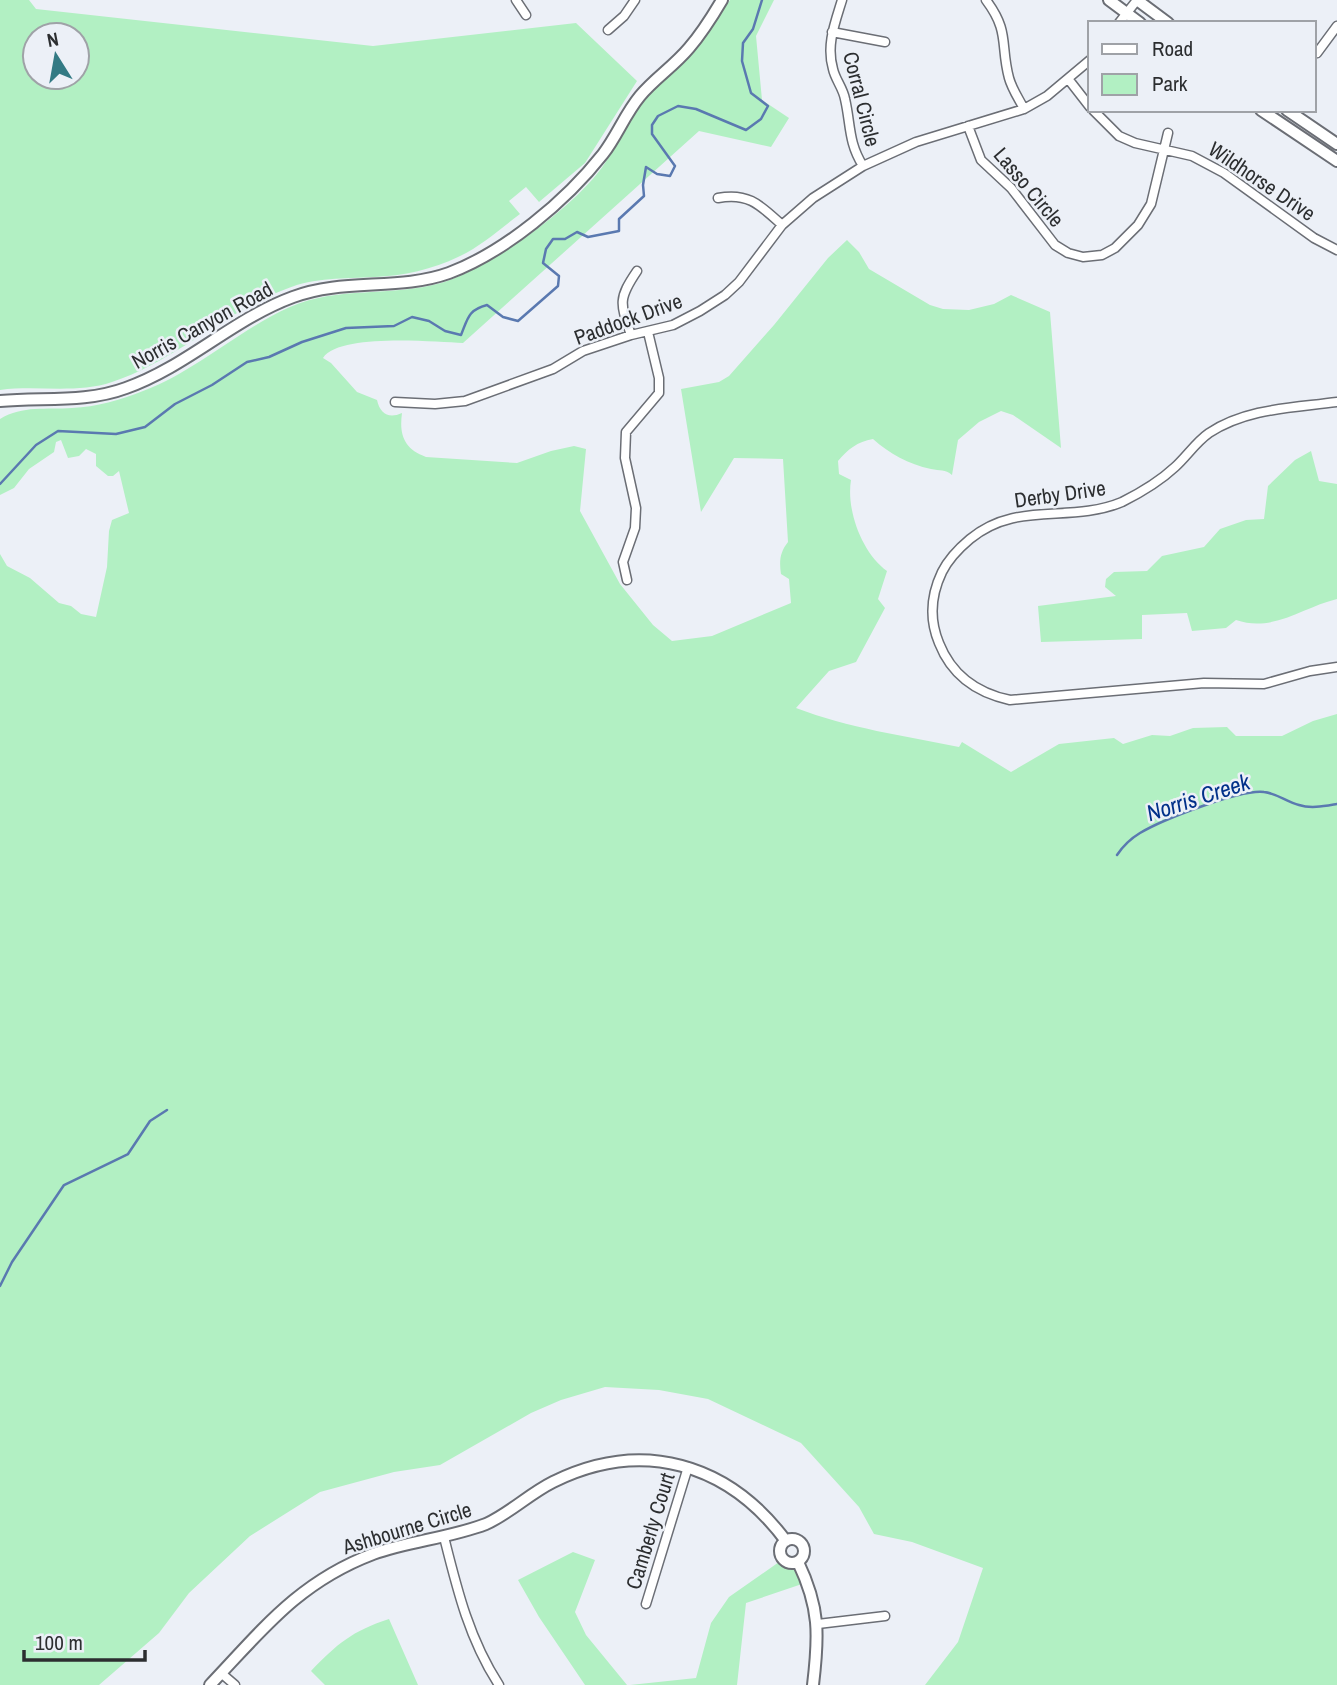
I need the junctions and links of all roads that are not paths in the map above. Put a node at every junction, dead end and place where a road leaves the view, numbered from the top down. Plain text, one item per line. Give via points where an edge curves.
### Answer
1 (516, 0) edge
2 (635, 0) edge
3 (722, 0) edge
4 (842, 0) edge
5 (986, 0) edge
6 (1109, 0) edge
7 (1137, 0) edge
8 (526, 15) dead end
9 (1123, 18) edge
10 (1165, 21) edge
11 (1337, 26) edge
12 (608, 30) dead end
13 (832, 32) junction
14 (886, 41) dead end
15 (1317, 53) dead end
16 (1088, 62) edge
17 (1069, 80) junction
18 (1088, 105) edge
19 (1024, 109) junction
20 (1094, 112) edge
21 (1264, 112) edge
22 (1290, 112) edge
23 (968, 126) junction
24 (1168, 133) dead end
25 (1337, 144) edge
26 (1163, 149) junction
27 (1337, 161) edge
28 (863, 166) junction
29 (719, 198) dead end
30 (782, 225) junction
31 (1337, 250) edge
32 (637, 271) dead end
33 (648, 331) junction
34 (631, 335) junction
35 (0, 401) edge
36 (395, 402) dead end
37 (1337, 402) edge
38 (627, 580) dead end
39 (1337, 667) edge
40 (688, 1467) junction
41 (444, 1537) junction
42 (646, 1604) dead end
43 (886, 1616) dead end
44 (818, 1624) junction
45 (221, 1674) junction
46 (210, 1685) edge
47 (235, 1685) edge
48 (499, 1685) edge
49 (813, 1685) edge

1 - 8 street
2 - 12 street
3 - 35 street, Norris Canyon Road via 689,49 640,96 605,152 575,186 525,229 478,260 447,274 412,281 319,289 294,296 176,365 124,389 99,395
4 - 13 street, Corral Circle
5 - 19 street via 998,15 1010,81
6 - 9 street
7 - 9 street
7 - 10 street
11 - 15 street
13 - 14 street
13 - 28 street, Corral Circle via 833,71 845,94 853,150
16 - 17 street, Paddock Drive
17 - 18 street, Wildhorse Drive
17 - 19 street, Paddock Drive
19 - 23 street, Paddock Drive
20 - 26 street, Wildhorse Drive via 1119,136
21 - 27 street
22 - 25 street
23 - 26 street, Lasso Circle via 981,159 1011,188 1055,245 1083,257 1115,248 1138,225 1151,204
23 - 28 street, Paddock Drive via 916,142
24 - 26 street, Lasso Circle
26 - 31 street, Wildhorse Drive via 1192,156 1224,173
28 - 30 street, Paddock Drive via 813,198
29 - 30 street via 744,197
30 - 33 street, Paddock Drive via 725,295 673,325
32 - 34 street via 621,300
33 - 34 street, Paddock Drive
33 - 38 street via 659,393 625,432 625,458 636,508 635,528 623,562
34 - 36 street, Paddock Drive via 466,401
37 - 39 street, Derby Drive via 1251,413 1231,420 1207,435 1174,468 1120,503 1071,513 1015,516 982,529 945,565 933,595 932,614 943,653 958,674 980,691 1010,700 1204,683 1264,684
40 - 41 street, Ashbourne Circle via 649,1460 599,1464 552,1482 489,1522
40 - 42 street, Camberly Court
40 - 44 street, Ashbourne Circle via 737,1491 764,1514 786,1541 781,1556 789,1563 798,1562
41 - 45 street, Ashbourne Circle via 375,1554 326,1576 280,1611
41 - 48 street via 473,1639
43 - 44 street
44 - 49 street, Ashbourne Circle
45 - 46 street, Ashbourne Circle
45 - 47 street

